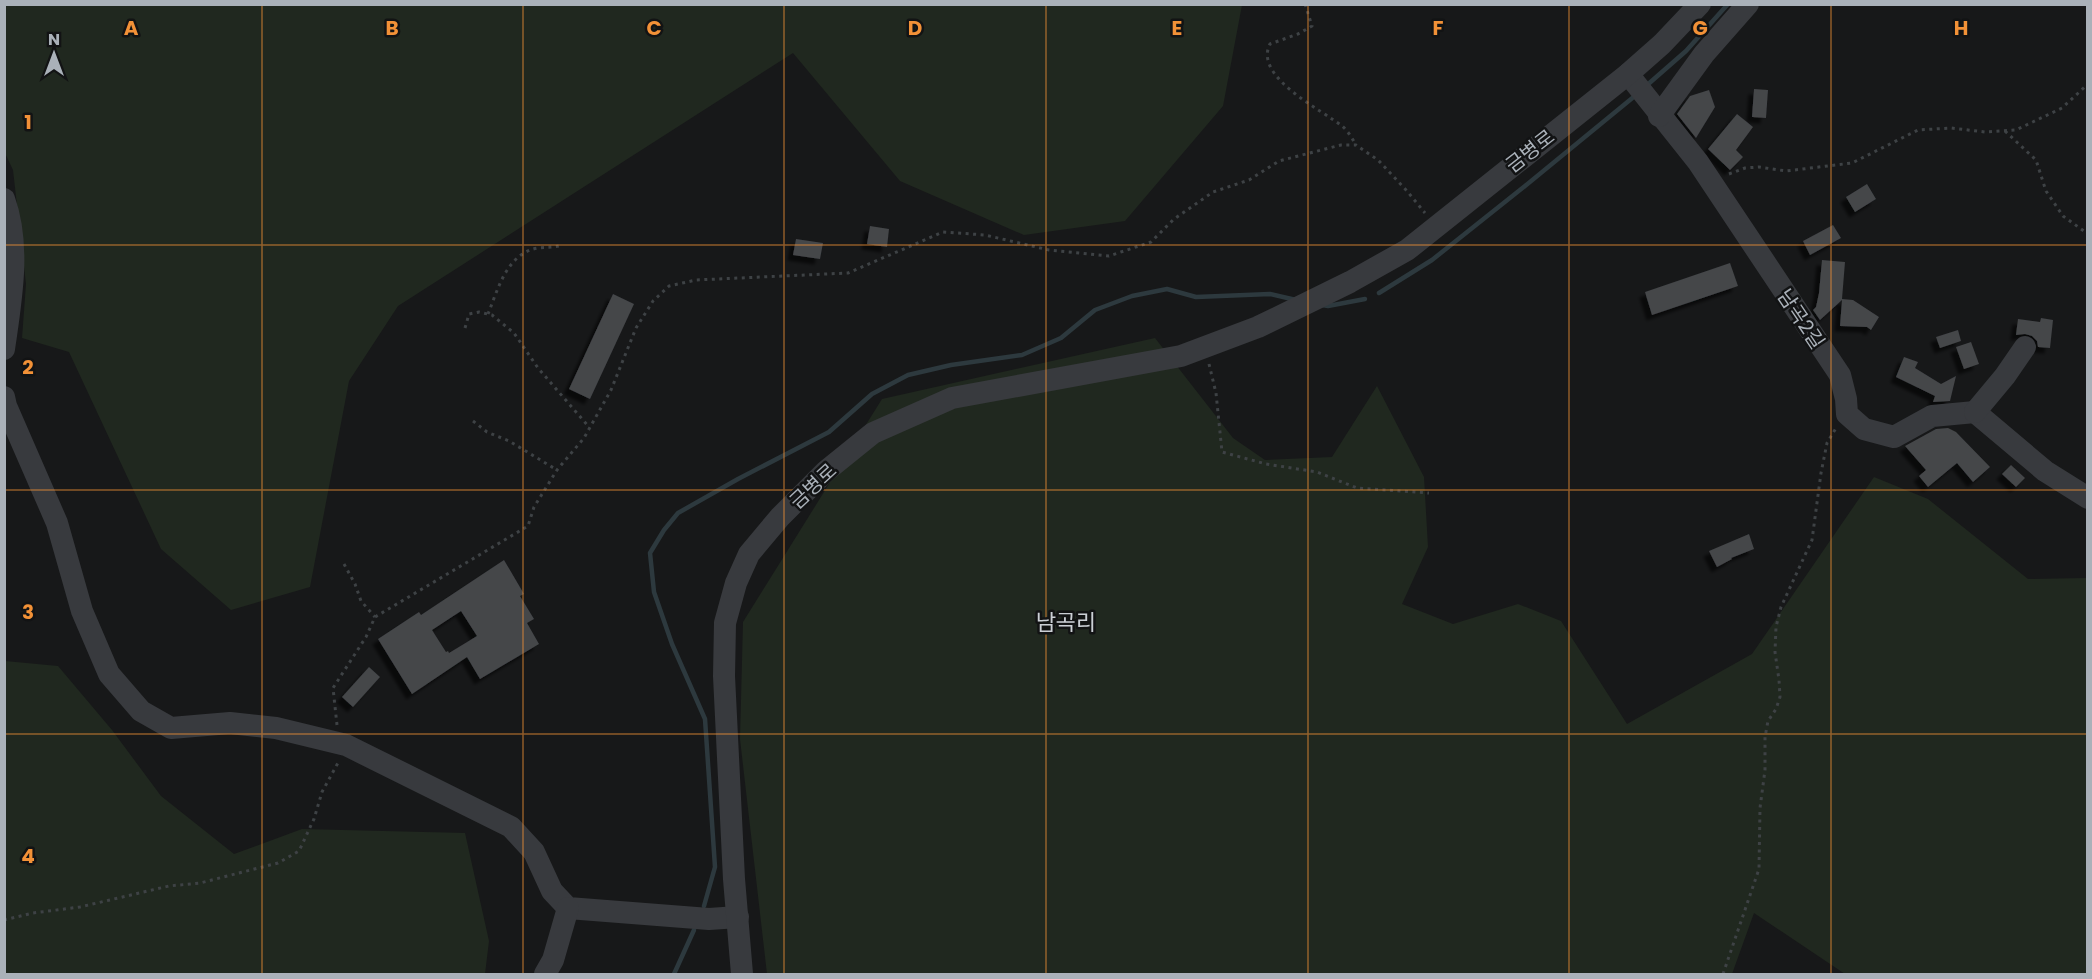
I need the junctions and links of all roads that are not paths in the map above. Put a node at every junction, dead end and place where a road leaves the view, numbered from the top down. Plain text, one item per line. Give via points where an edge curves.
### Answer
1 (1700, 4) edge
2 (1748, 4) edge
3 (1630, 77) junction
4 (1655, 109) junction
5 (4, 199) edge
6 (2025, 347) dead end
7 (4, 349) edge
8 (4, 397) edge
9 (1975, 412) junction
10 (2088, 498) edge
11 (568, 908) junction
12 (738, 917) junction
13 (545, 975) edge
14 (742, 975) edge

1 - 3 street, 금병로
2 - 4 street
3 - 4 street, 남곡2길
3 - 12 street, 금병로 via 1407,250 1292,311 1181,356 952,398 873,433 826,471 749,554 725,623 724,676
4 - 9 street, 남곡2길 via 1698,162 1840,375 1847,414 1864,429 1894,438 1932,416
5 - 7 street via 11,218 13,284
6 - 9 street
8 - 11 street via 57,523 82,611 110,674 141,711 171,728 230,723 276,728 346,745 511,827 534,852 552,891
9 - 10 street via 2045,471
11 - 12 street via 709,919
11 - 13 street
12 - 14 street, 금병로

